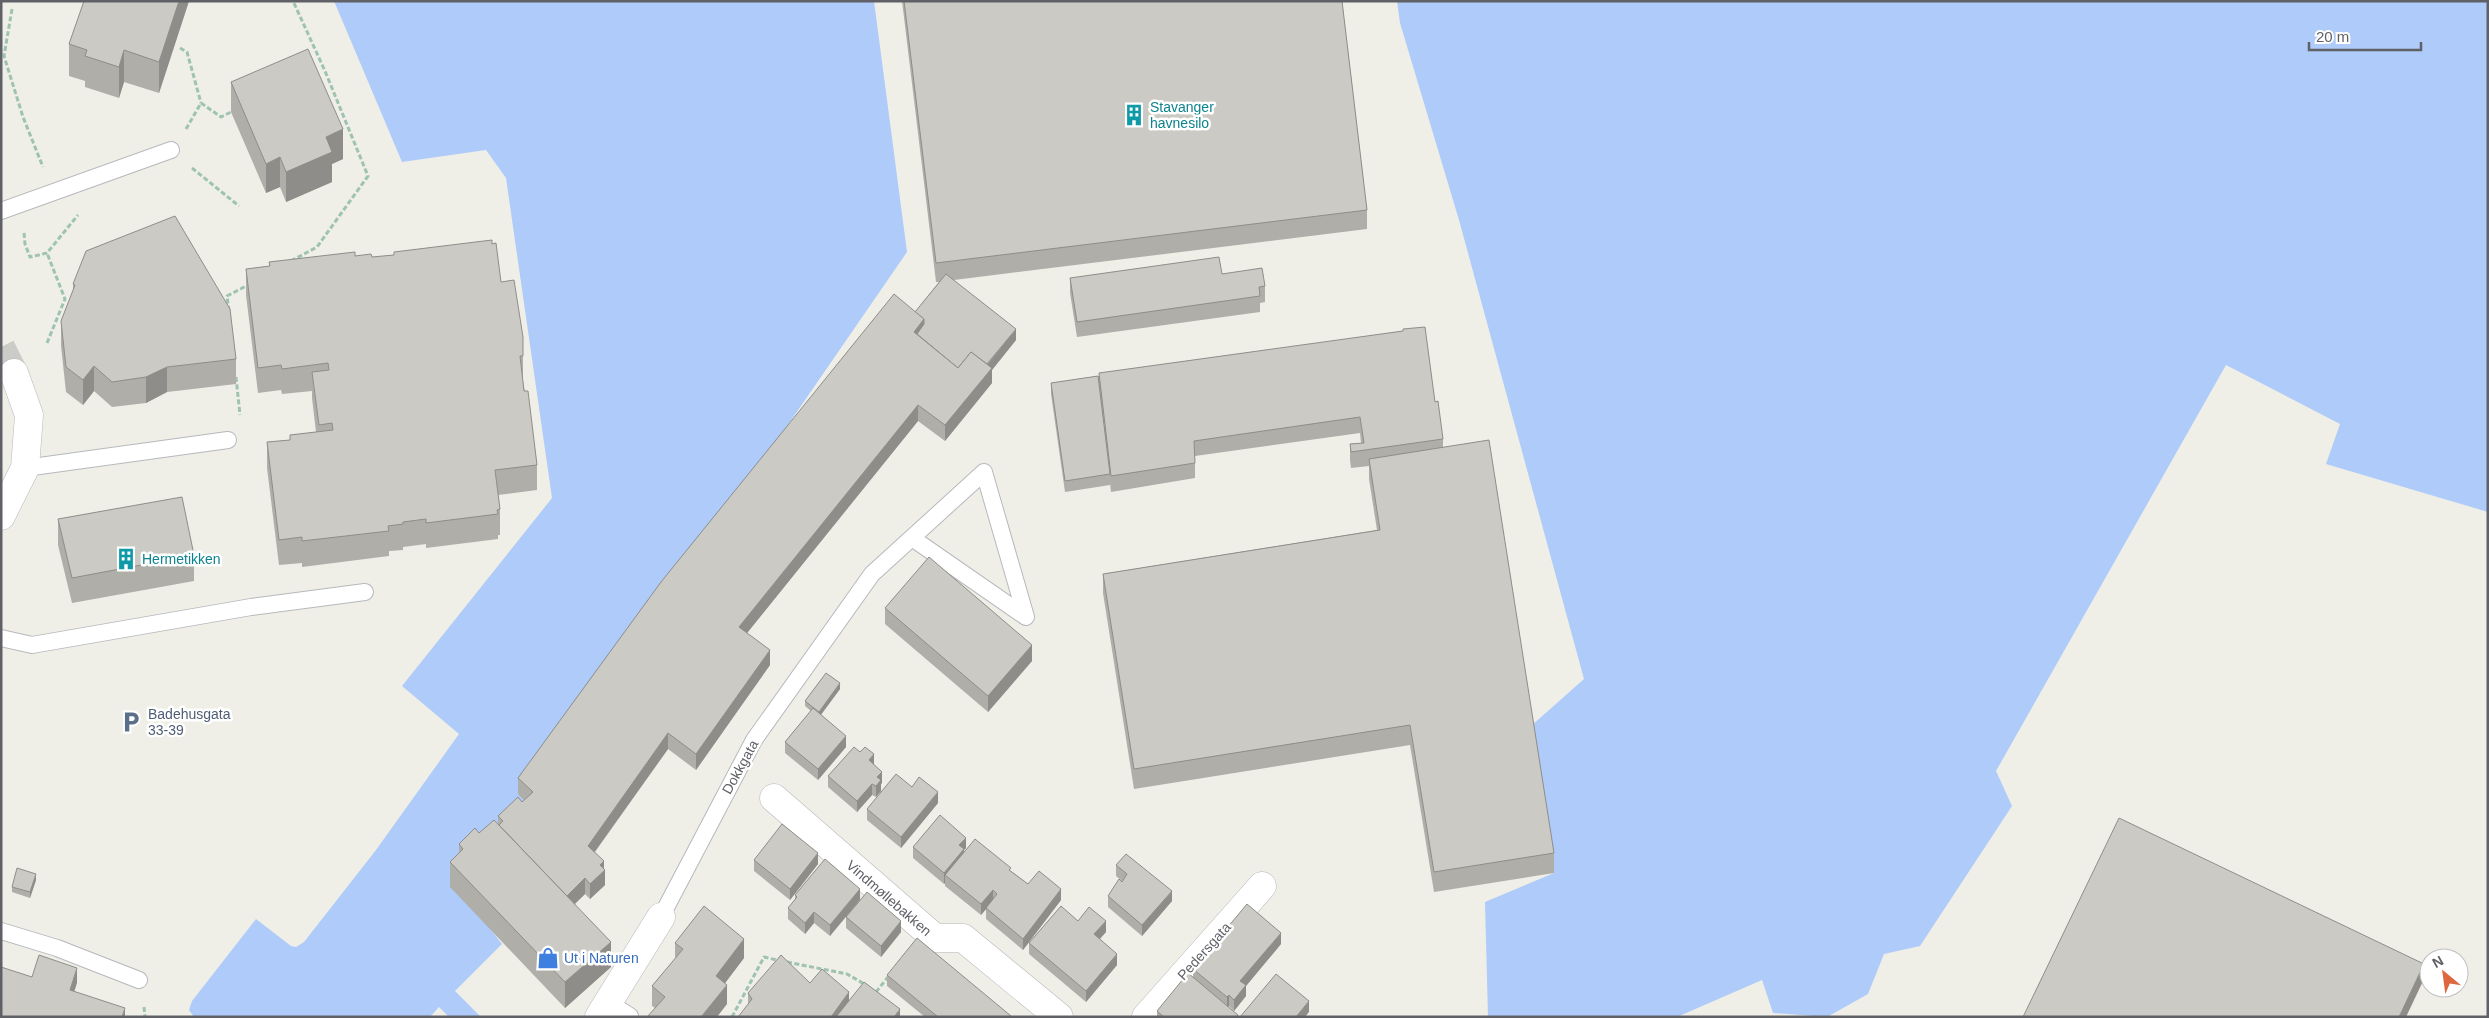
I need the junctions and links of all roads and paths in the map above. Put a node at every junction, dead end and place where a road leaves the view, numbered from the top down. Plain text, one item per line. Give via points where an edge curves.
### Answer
1 (293, 1) edge
2 (12, 9) dead end
3 (180, 48) dead end
4 (325, 71) junction
5 (318, 74) edge
6 (201, 103) dead end
7 (238, 109) edge
8 (220, 116) dead end
9 (171, 150) dead end
10 (52, 191) junction
11 (1, 211) edge
12 (48, 253) dead end
13 (284, 265) edge
14 (252, 283) edge
15 (229, 315) edge
16 (47, 343) dead end
17 (235, 371) edge
18 (14, 373) tunnel mouth
19 (228, 440) joint
20 (25, 468) junction
21 (1, 516) edge
22 (912, 538) junction
23 (365, 592) dead end
24 (1, 638) edge
25 (774, 798) dead end
26 (1262, 886) dead end
27 (660, 917) joint
28 (1, 931) edge
29 (894, 969) edge
30 (139, 980) dead end
31 (876, 992) junction
32 (882, 997) edge
33 (612, 1012) edge
34 (732, 1017) edge
35 (1059, 1017) edge
36 (1146, 1017) edge

1 - 4 path
2 - 10 path via 4,56 23,117
3 - 6 path via 188,52
4 - 5 path
4 - 13 path via 368,176 317,247
7 - 8 path
9 - 10 lane
10 - 11 lane
12 - 16 path via 65,299
14 - 15 path via 227,296
17 - 19 path via 241,428
18 - 20 street via 29,415
19 - 20 lane
20 - 21 street
22 - 22 lane, Dokkgata via 984,472 1026,617 977,583
22 - 27 lane, Dokkgata via 872,574 754,740
23 - 24 lane via 251,606 32,645
25 - 35 street, Vindmøllebakken via 935,938 963,938
26 - 36 street, Pedersgata
27 - 33 street, Dokkgata
28 - 30 lane via 57,948
29 - 31 path
31 - 32 path
31 - 34 path via 847,974 764,957

